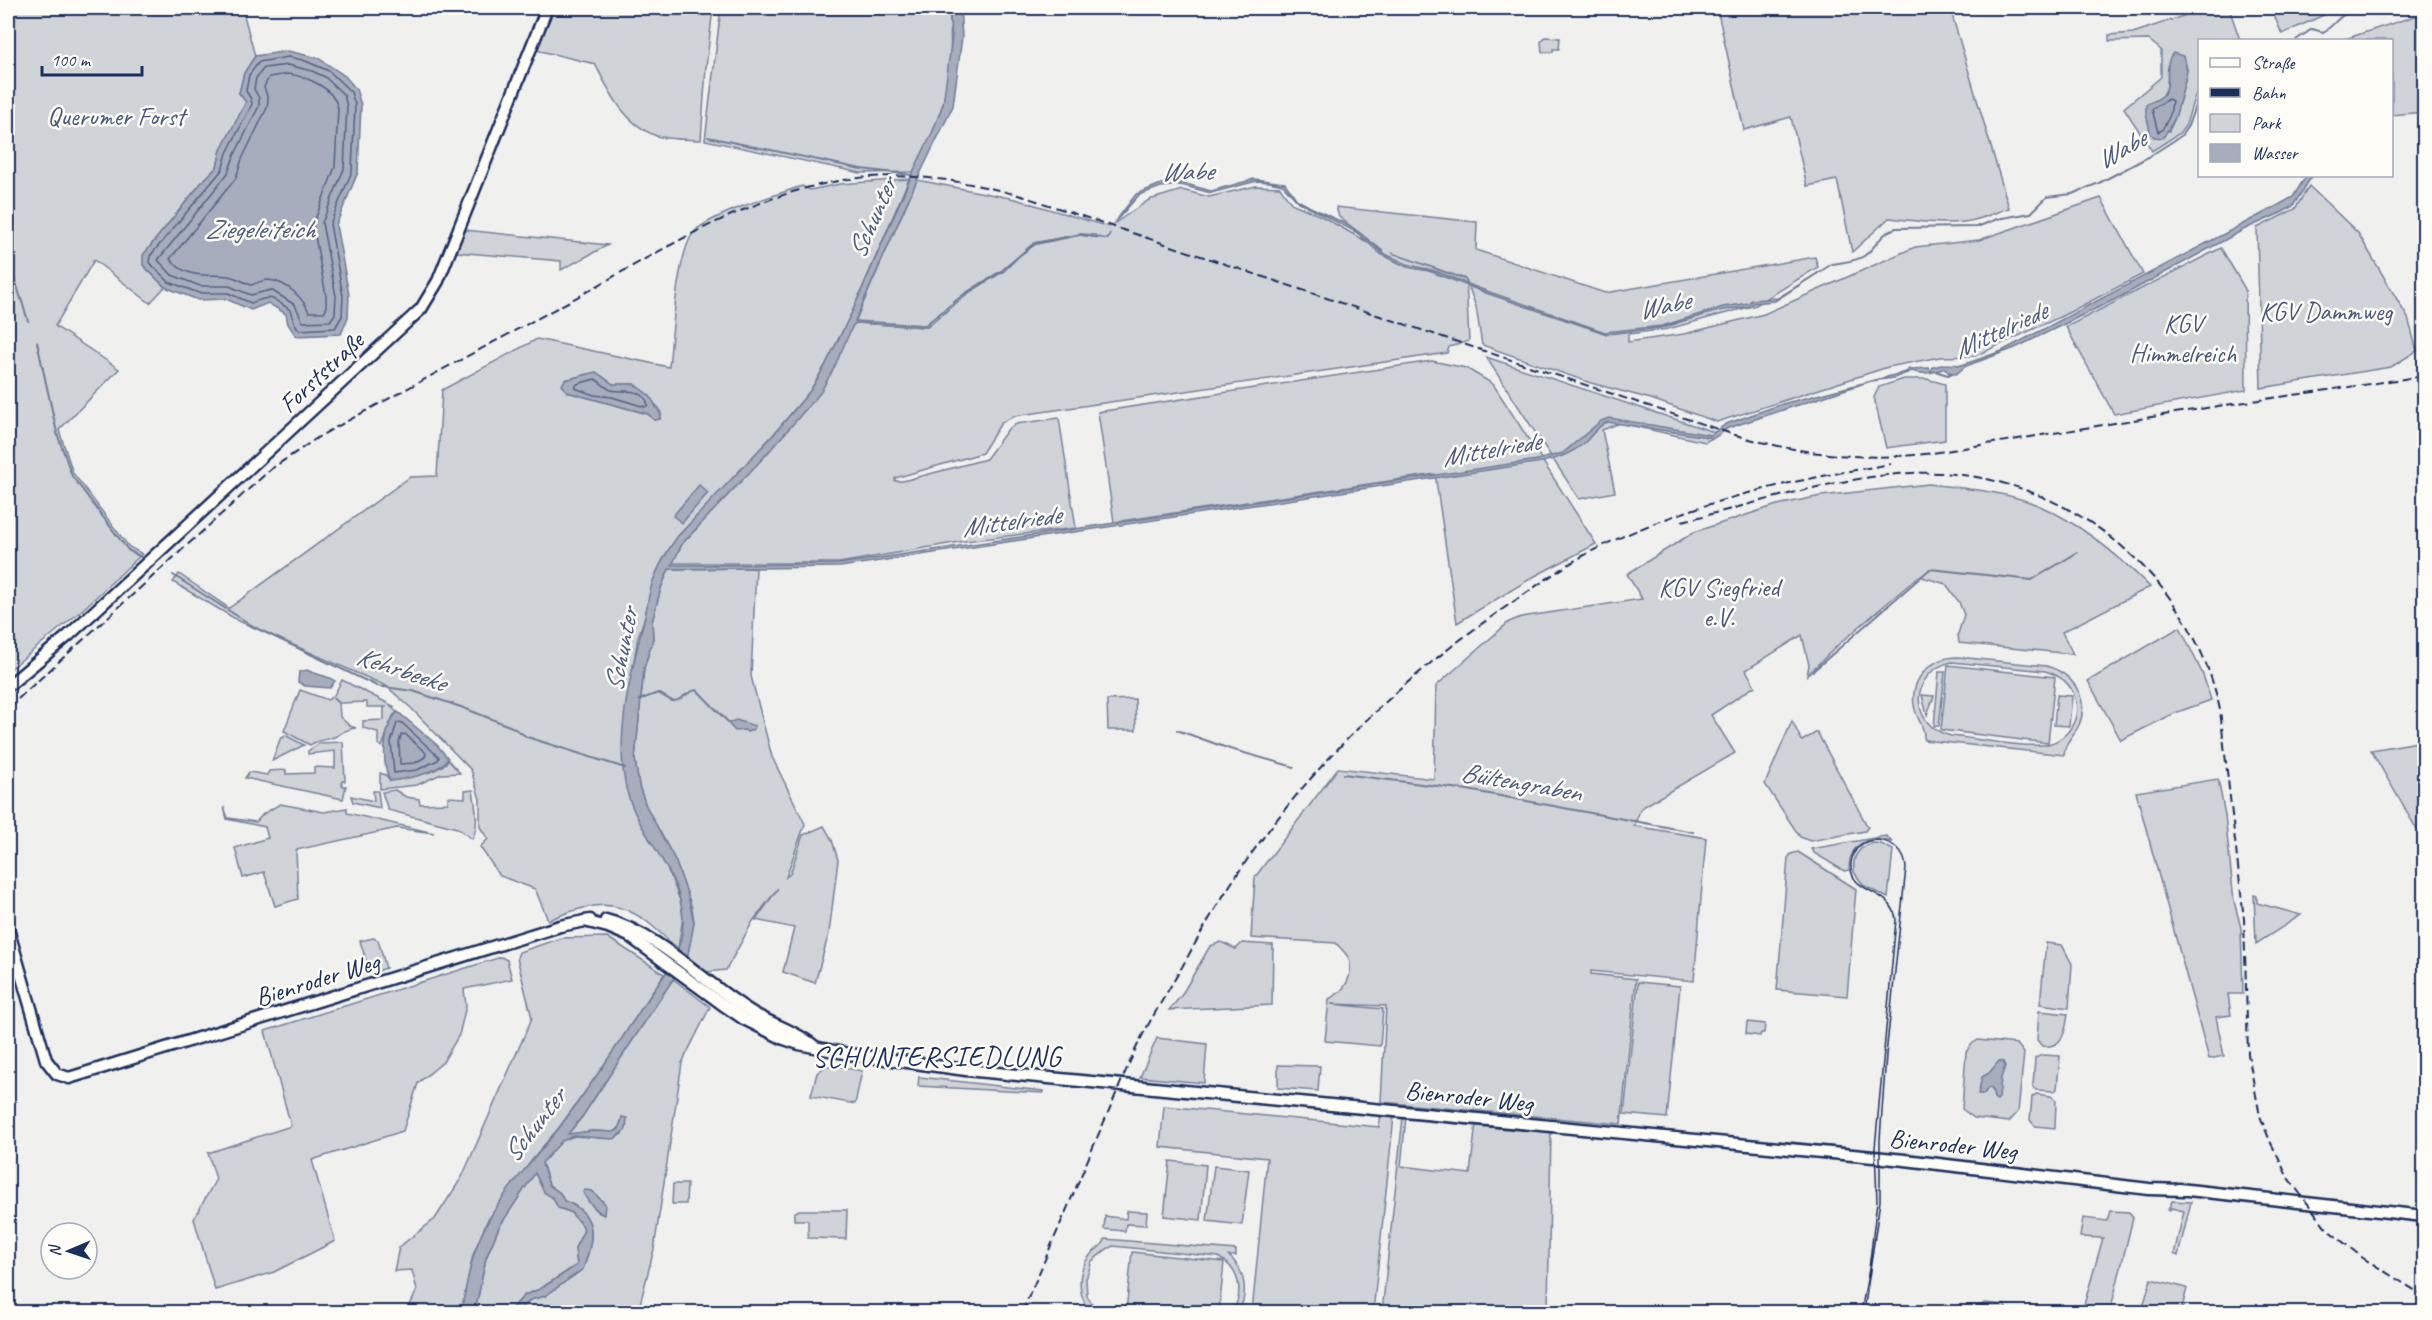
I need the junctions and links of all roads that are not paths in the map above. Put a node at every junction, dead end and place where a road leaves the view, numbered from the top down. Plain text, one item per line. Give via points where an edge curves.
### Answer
1 (547, 8) edge
2 (8, 686) edge
3 (8, 929) edge
4 (2424, 1216) edge

1 - 2 main road, Forststraße via 438,281 421,309 69,635
3 - 4 main road, Bienroder Weg via 46,1060 63,1077 79,1077 584,921 619,931 656,949 722,1004 767,1031 799,1044 849,1054 966,1070 1905,1160

